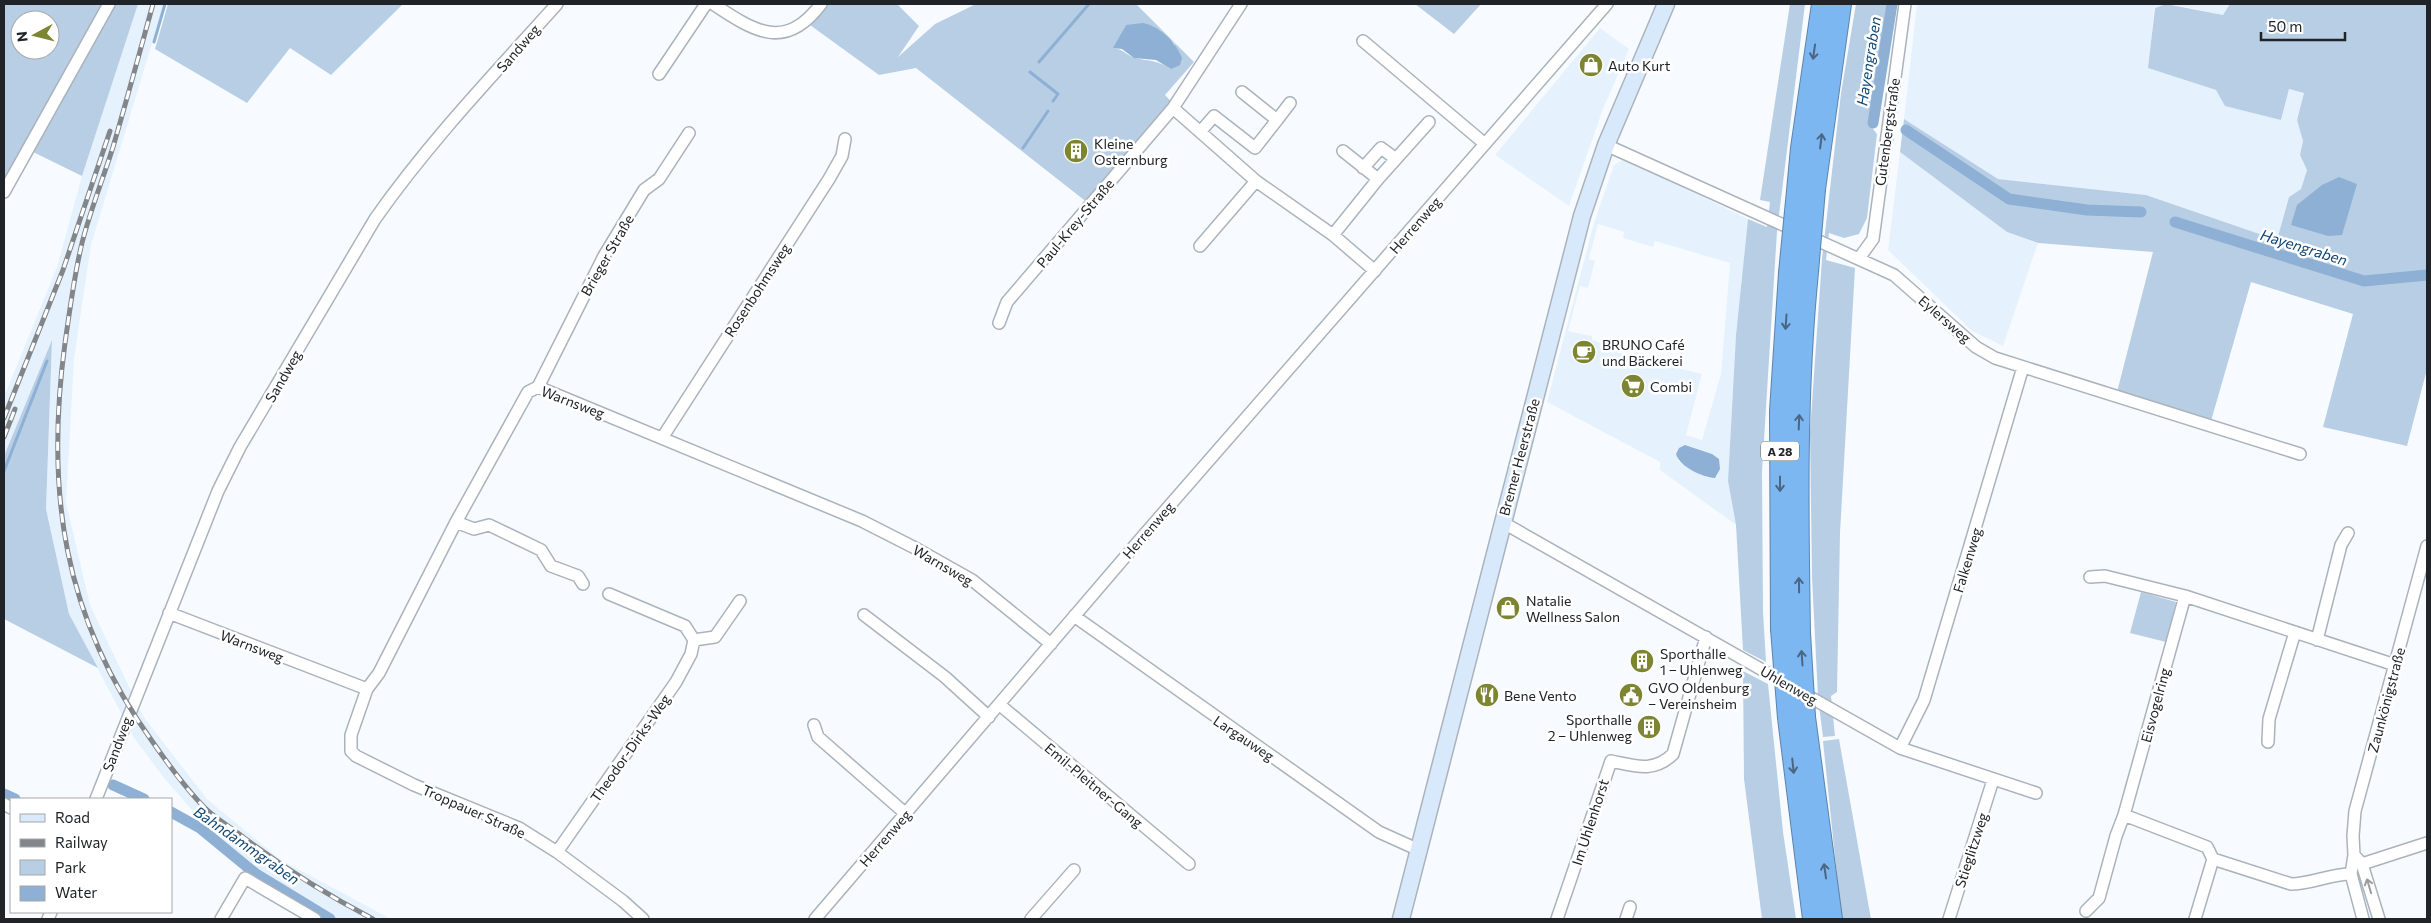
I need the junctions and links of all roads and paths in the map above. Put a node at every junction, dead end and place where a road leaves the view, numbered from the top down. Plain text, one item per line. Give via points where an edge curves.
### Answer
1 (109, 4) edge
2 (557, 4) edge
3 (706, 4) edge
4 (713, 4) edge
5 (821, 4) edge
6 (1241, 4) edge
7 (1607, 4) edge
8 (1666, 4) edge
9 (1822, 4) edge
10 (1841, 4) edge
11 (1905, 4) edge
12 (1363, 41) dead end
13 (659, 74) dead end
14 (1242, 92) dead end
15 (1290, 103) dead end
16 (1173, 108) junction
17 (1277, 120) junction
18 (1428, 122) dead end
19 (1200, 132) junction
20 (690, 133) dead end
21 (844, 139) dead end
22 (1485, 144) junction
23 (1606, 145) junction
24 (1343, 151) dead end
25 (1396, 159) junction
26 (1363, 168) junction
27 (1378, 179) junction
28 (1256, 181) junction
29 (1806, 190) junction
30 (4, 192) edge
31 (1332, 235) junction
32 (1200, 246) dead end
33 (1860, 257) junction
34 (1375, 270) junction
35 (999, 323) dead end
36 (2023, 367) junction
37 (538, 387) junction
38 (662, 438) junction
39 (2300, 454) dead end
40 (456, 522) junction
41 (1502, 522) junction
42 (2348, 533) dead end
43 (2427, 546) edge
44 (2090, 577) dead end
45 (582, 584) dead end
46 (609, 594) dead end
47 (2185, 596) junction
48 (740, 601) dead end
49 (169, 614) junction
50 (864, 615) dead end
51 (1074, 616) junction
52 (2295, 632) junction
53 (1706, 638) junction
54 (694, 640) junction
55 (2317, 640) junction
56 (1051, 644) junction
57 (2396, 665) junction
58 (367, 689) junction
59 (1000, 706) junction
60 (989, 717) junction
61 (1797, 718) junction
62 (814, 725) dead end
63 (2268, 742) dead end
64 (1900, 748) junction
65 (1993, 780) junction
66 (2036, 793) dead end
67 (96, 798) edge
68 (906, 814) junction
69 (2124, 815) junction
70 (2427, 843) edge
71 (1419, 850) junction
72 (557, 852) junction
73 (2354, 855) junction
74 (2213, 859) junction
75 (1189, 864) dead end
76 (2362, 864) junction
77 (1074, 870) dead end
78 (2351, 874) junction
79 (1630, 907) dead end
80 (2086, 911) dead end
81 (221, 919) edge
82 (315, 919) edge
83 (642, 919) edge
84 (815, 919) edge
85 (1031, 919) edge
86 (1401, 919) edge
87 (1557, 919) edge
88 (1626, 919) edge
89 (1813, 919) edge
90 (1832, 919) edge
91 (1949, 919) edge
92 (2195, 919) edge
93 (2363, 919) edge
94 (2379, 919) edge

1 - 30 street
2 - 49 street, Sandweg via 428,149 375,219 240,447 212,503
3 - 13 street
4 - 5 street via 748,26 769,34 786,32 804,22
6 - 16 street, Paul-Krey-Straße
7 - 22 street, Herrenweg
8 - 23 street, Bremer Heerstraße
9 -> 29 highway, A 28 via 1801,148
29 -> 10 highway, A 28
11 - 33 street, Gutenbergstraße via 1873,239
12 - 22 street
14 - 17 street
15 - 17 street
16 - 19 street
16 - 35 street, Paul-Krey-Straße via 1007,302
17 - 19 street via 1255,148 1214,116
18 - 25 street
19 - 28 street
20 - 37 street, Brieger Straße via 658,179 644,190 604,256
21 - 38 street, Rosenbohmsweg via 842,156 829,179
22 - 34 street, Herrenweg
23 - 33 street, Eylersweg
23 - 41 street, Bremer Heerstraße via 1568,265
24 - 26 street
25 - 26 street via 1381,148
25 - 27 street
26 - 27 street
27 - 31 street
28 - 31 street
28 - 32 street
29 - 61 highway, A 28, bridge via 1780,410
31 - 34 street
33 - 36 street, Eylersweg via 1894,275 1976,346 1995,358
34 - 51 street, Herrenweg
36 - 39 street, Eylersweg
36 - 64 street, Falkenweg via 1924,700
37 - 38 street, Warnsweg
37 - 40 street, Warnsweg via 528,392
38 - 56 street, Warnsweg via 862,522 917,549 972,580
40 - 45 street via 474,530 489,525 541,550 551,566 578,576
40 - 58 street, Warnsweg
41 - 53 street, Uhlenweg
41 - 71 street, Bremer Heerstraße
42 - 55 street via 2341,545
43 - 57 street, Zaunkönigstraße
44 - 47 street via 2105,576
46 - 54 street via 685,626
47 - 52 street
47 - 69 street, Eisvogelring
48 - 54 street via 715,637
49 - 58 street, Warnsweg
49 - 67 street, Sandweg
50 - 60 street via 945,677
51 - 56 street, Herrenweg
51 - 71 street, Largauweg via 1379,832
52 - 55 street
52 - 63 street via 2269,719
53 - 64 street, Uhlenweg
53 - 87 street, Im Uhlenhorst via 1672,754 1663,763 1650,767 1611,761
54 - 72 street, Theodor-Dirks-Weg via 691,654 676,682
55 - 57 street
56 - 59 street, Herrenweg
57 - 73 street, Zaunkönigstraße via 2355,811
58 - 72 street, Troppauer Straße via 351,736 351,751 356,756 413,784 519,828
59 - 60 street, Herrenweg
59 - 75 street, Emil-Pleitner-Gang
60 - 68 street, Herrenweg
61 -> 89 highway, A 28
90 -> 61 highway, A 28
62 - 68 street via 818,737
64 - 65 street, Uhlenweg
65 - 66 street, Uhlenweg
65 - 91 street, Stieglitzweg
68 - 84 street, Herrenweg
69 - 74 street via 2207,847
69 - 80 street, Eisvogelring via 2099,898
70 - 76 street
71 - 86 street, Bremer Heerstraße
72 - 83 street, Troppauer Straße via 624,901
73 - 76 street
73 - 78 street, Zaunkönigstraße
74 - 78 street via 2290,884
74 - 92 street
94 -> 76 street
77 - 85 street
78 - 93 street, Zaunkönigstraße
79 - 88 street
81 - 82 street via 245,878

